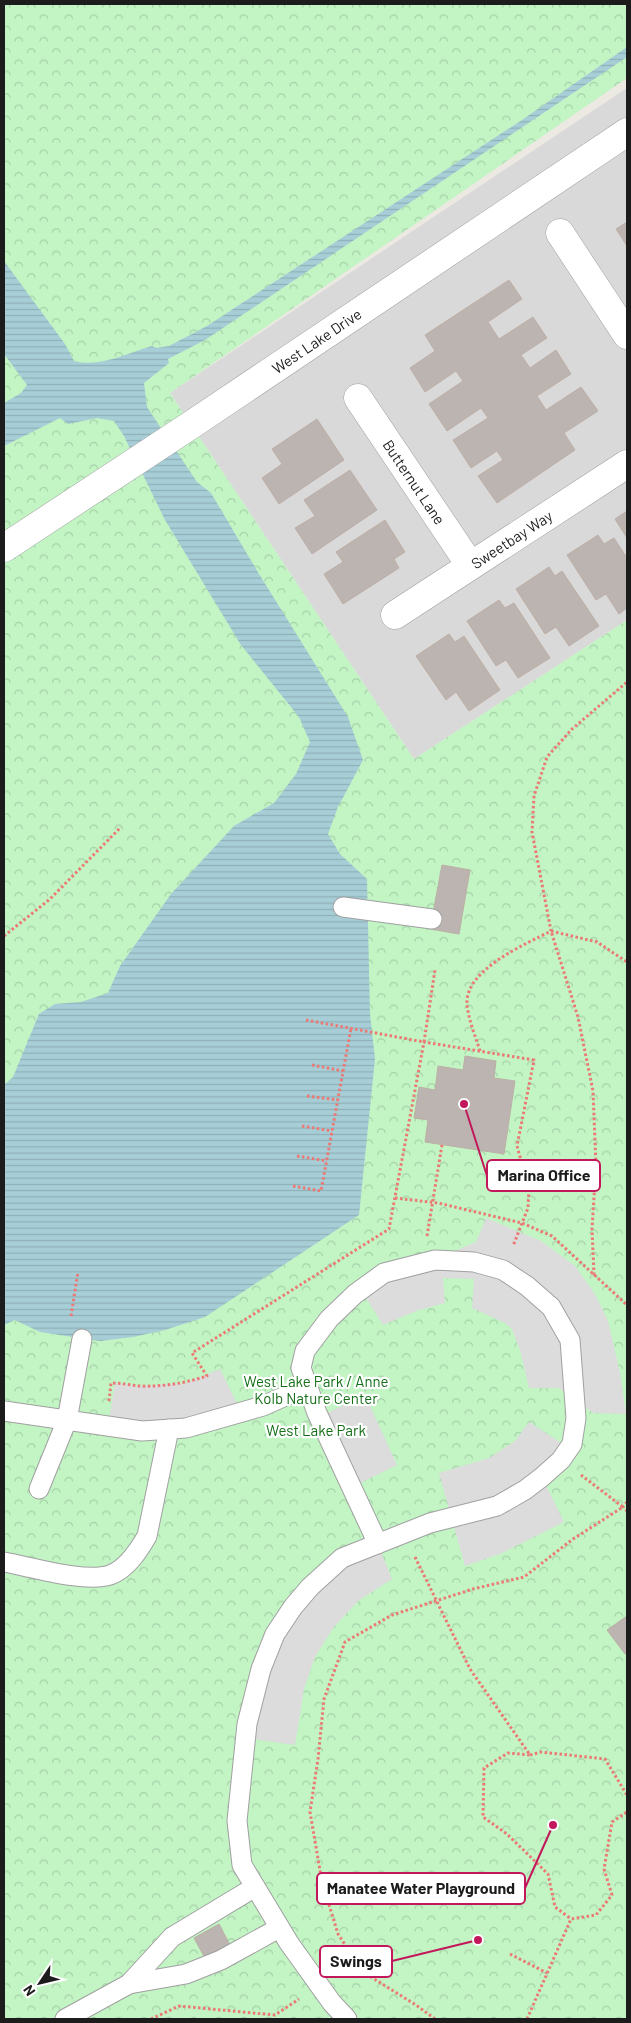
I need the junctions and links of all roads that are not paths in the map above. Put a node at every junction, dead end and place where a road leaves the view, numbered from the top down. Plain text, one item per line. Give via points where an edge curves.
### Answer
1 (627, 132) edge
2 (560, 233) dead end
3 (627, 335) edge
4 (358, 398) dead end
5 (627, 464) edge
6 (4, 548) edge
7 (470, 565) junction
8 (395, 615) dead end
9 (343, 907) dead end
10 (432, 919) dead end
11 (82, 1339) dead end
12 (308, 1386) junction
13 (4, 1410) edge
14 (69, 1411) junction
15 (170, 1429) junction
16 (38, 1489) dead end
17 (378, 1544) junction
18 (4, 1562) edge
19 (255, 1887) junction
20 (280, 1928) junction
21 (129, 1984) junction
22 (65, 2019) edge
23 (348, 2019) edge

1 - 6 street, West Lake Drive
2 - 3 street
4 - 7 street, Butternut Lane
5 - 7 street, Sweetbay Way
7 - 8 street, Sweetbay Way
9 - 10 lane
11 - 14 lane
12 - 15 lane via 264,1406 186,1428
12 - 17 lane
12 - 17 lane via 301,1368 304,1351 328,1319 384,1273 436,1260 474,1262 503,1270 551,1307 570,1340 576,1418 572,1444 561,1460 525,1490 497,1506 430,1523
13 - 14 lane
14 - 15 lane via 142,1431
14 - 16 lane
15 - 18 lane via 147,1536 127,1563 112,1574 91,1578
17 - 19 lane via 342,1558 310,1587 275,1634 262,1669 247,1724 237,1821 242,1865
19 - 20 lane
19 - 21 lane via 172,1937
20 - 21 lane via 221,1960 186,1974
20 - 23 lane via 320,1987
21 - 22 lane

